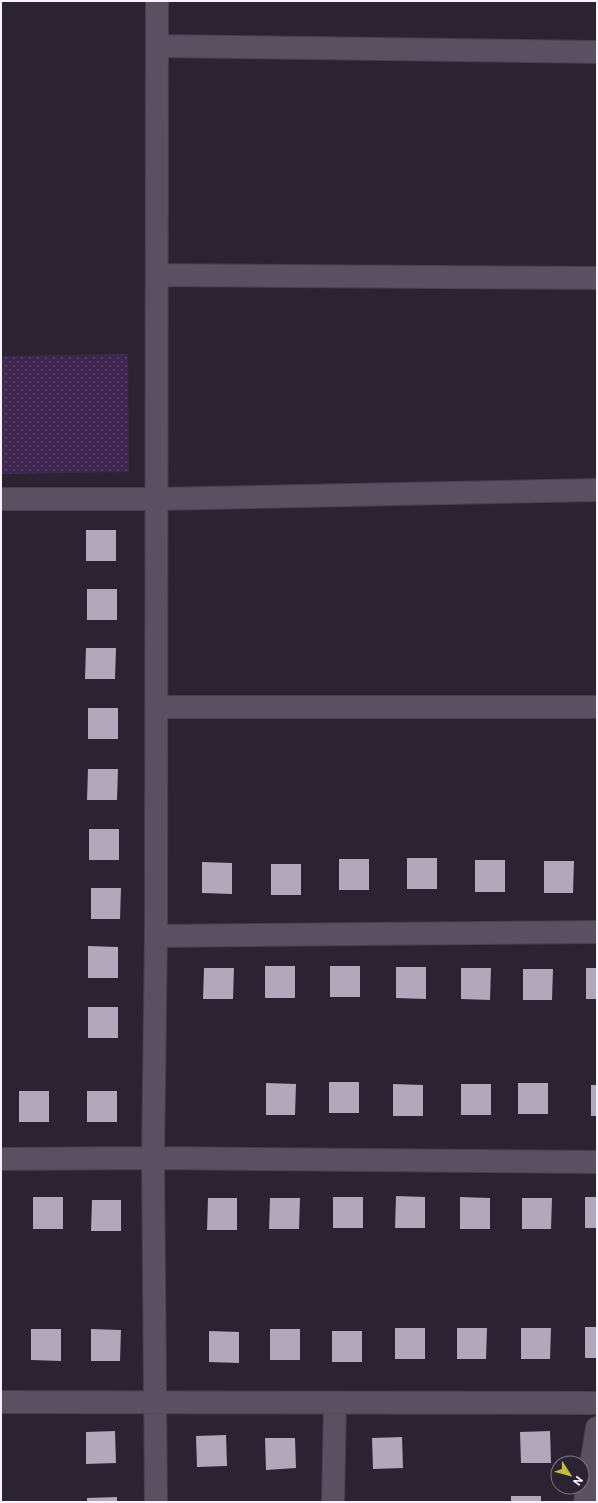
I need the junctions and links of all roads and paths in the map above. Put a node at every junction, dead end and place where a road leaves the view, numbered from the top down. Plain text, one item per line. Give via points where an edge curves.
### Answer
1 (158, 1) edge
2 (157, 46) junction
3 (597, 52) edge
4 (157, 275) junction
5 (597, 278) edge
6 (597, 490) edge
7 (1, 499) edge
8 (157, 499) junction
9 (157, 707) junction
10 (597, 707) edge
11 (597, 932) edge
12 (156, 936) junction
13 (154, 1158) junction
14 (1, 1159) edge
15 (597, 1162) edge
16 (1, 1402) edge
17 (156, 1402) junction
18 (597, 1403) edge
19 (335, 1404) junction
20 (597, 1428) edge
21 (156, 1502) edge
22 (333, 1502) edge
23 (585, 1502) edge

1 - 2 street
2 - 3 street
2 - 4 street
4 - 5 street
4 - 8 street
6 - 8 street
7 - 8 street
8 - 9 street
9 - 10 street
9 - 12 street
11 - 12 street
12 - 13 street
13 - 14 street
13 - 15 street
13 - 17 street
16 - 17 street
17 - 19 street
17 - 21 street
18 - 19 street
19 - 22 street
20 - 23 street

